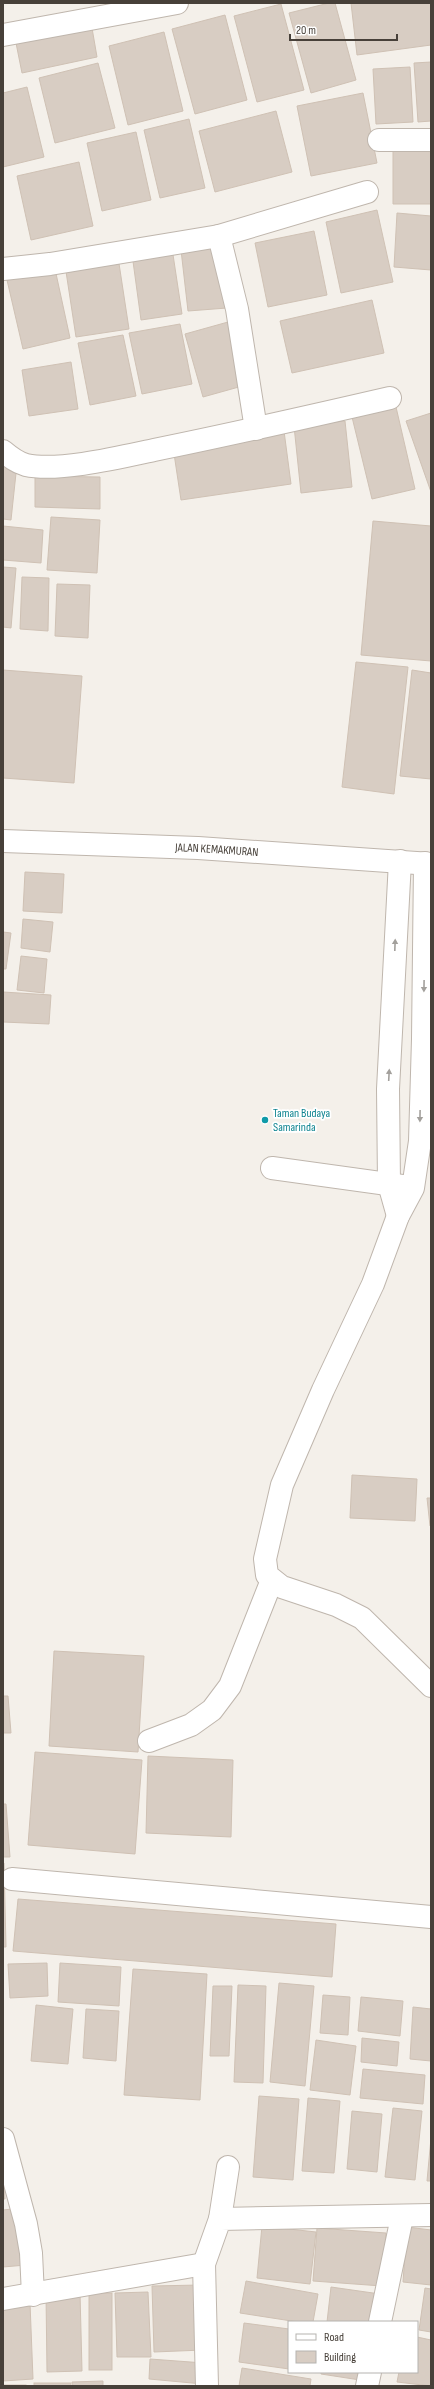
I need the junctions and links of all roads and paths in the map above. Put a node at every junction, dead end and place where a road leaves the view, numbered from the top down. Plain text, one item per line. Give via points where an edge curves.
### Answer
1 (177, 3) edge
2 (3, 35) edge
3 (379, 140) dead end
4 (431, 140) edge
5 (367, 192) dead end
6 (220, 236) junction
7 (3, 269) edge
8 (390, 398) dead end
9 (256, 429) junction
10 (3, 450) edge
11 (3, 841) edge
12 (400, 862) junction
13 (428, 864) edge
14 (391, 1036) junction
15 (427, 1040) edge
16 (272, 1168) dead end
17 (389, 1184) junction
18 (413, 1188) junction
19 (398, 1216) junction
20 (272, 1580) junction
21 (431, 1686) edge
22 (149, 1741) dead end
23 (12, 1879) dead end
24 (431, 1917) edge
25 (3, 2140) edge
26 (228, 2167) dead end
27 (431, 2215) edge
28 (402, 2217) junction
29 (220, 2220) junction
30 (204, 2264) junction
31 (33, 2295) junction
32 (3, 2299) edge
33 (380, 2321) edge
34 (370, 2373) edge
35 (207, 2386) edge
36 (367, 2386) edge

1 - 2 street
3 - 4 street
5 - 6 street
6 - 7 street via 50,264
6 - 9 street via 238,309
8 - 9 street
9 - 10 street via 98,462 26,465
11 - 12 street, JALAN KEMAKMURAN via 198,848
12 - 13 street, JALAN KEMAKMURAN
14 -> 12 street
13 -> 15 street
14 - 15 street
17 -> 14 street via 388,1089
15 -> 18 street via 420,1141
16 - 17 street
17 - 18 street
17 - 19 street
18 - 19 street
19 - 20 street via 373,1284 282,1485 265,1559 266,1572
20 - 21 street via 282,1587 336,1605 362,1618
20 - 22 street via 230,1686 212,1710 191,1725
23 - 24 street
25 - 31 street via 26,2224 31,2253
26 - 29 street
27 - 28 street
28 - 29 street
28 - 33 street
29 - 30 street
30 - 31 street
30 - 35 street
31 - 32 street
34 - 36 street

